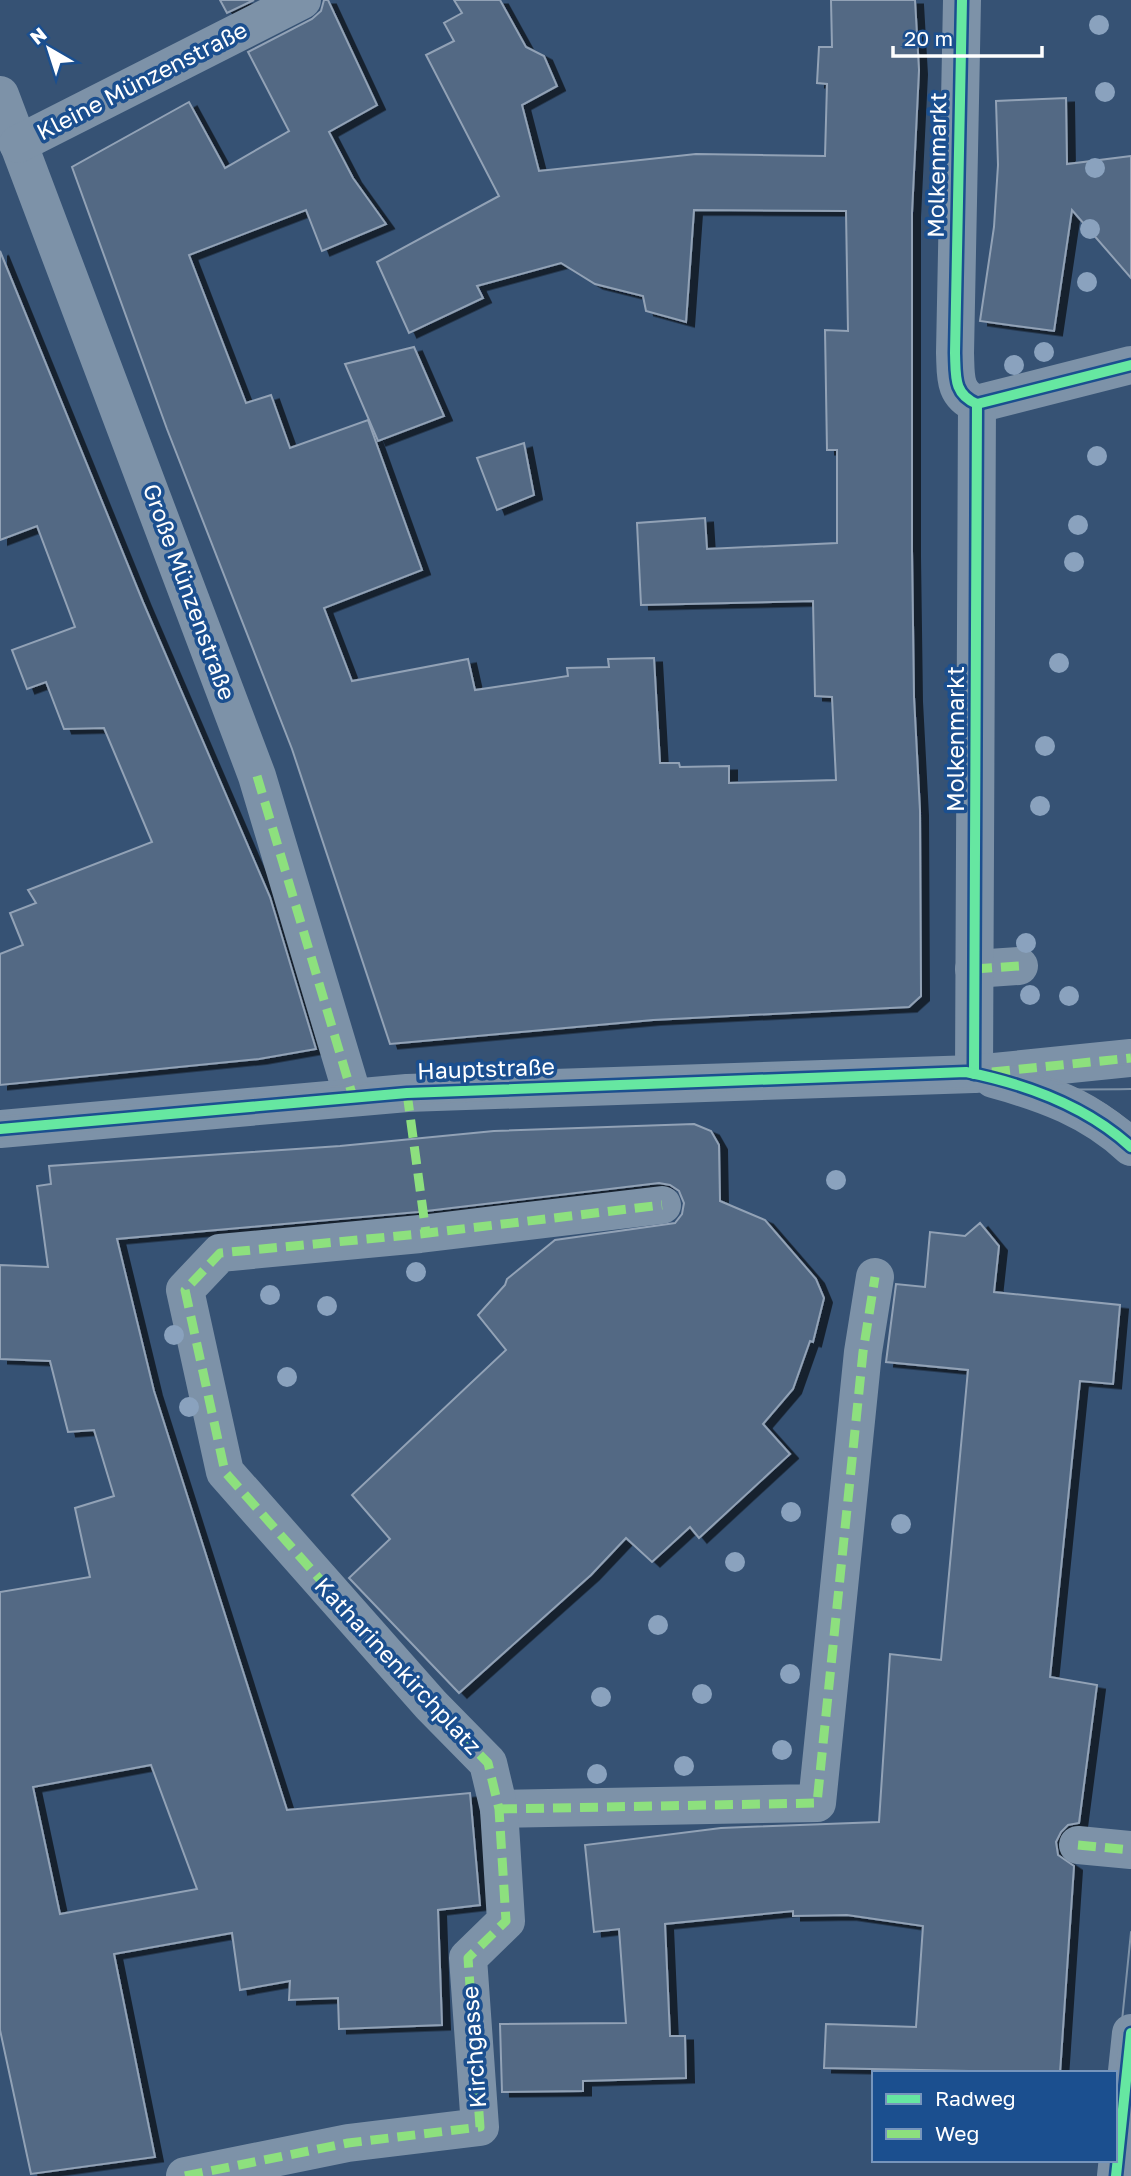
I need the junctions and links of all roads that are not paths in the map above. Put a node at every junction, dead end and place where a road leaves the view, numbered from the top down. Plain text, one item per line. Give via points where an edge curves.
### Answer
1 (302, 0) edge
2 (962, 0) edge
3 (0, 95) edge
4 (19, 144) junction
5 (1131, 365) edge
6 (977, 404) junction
7 (1019, 966) dead end
8 (974, 969) junction
9 (1131, 1058) edge
10 (974, 1074) junction
11 (353, 1097) junction
12 (0, 1129) edge
13 (1131, 1147) edge
14 (662, 1205) dead end
15 (875, 1277) dead end
16 (499, 1809) junction
17 (1078, 1844) dead end
18 (1131, 1850) edge
19 (1131, 2033) edge
20 (185, 2176) edge
21 (1116, 2176) edge

1 - 4 street, Kleine Münzenstraße
2 - 6 street, Molkenmarkt via 954,352 957,391
3 - 4 street, Große Münzenstraße
4 - 11 street, Große Münzenstraße via 257,776
5 - 6 street
6 - 8 street, Molkenmarkt
7 - 8 street
8 - 10 street, Molkenmarkt
9 - 10 street, Hauptstraße
10 - 11 street, Hauptstraße
10 - 13 street via 1069,1104
11 - 12 street, Hauptstraße
14 - 16 street, Katharinenkirchplatz via 220,1253 185,1290 225,1472 413,1686 488,1763
15 - 16 street via 863,1352 817,1803
16 - 20 street, Kirchgasse via 506,1920 468,1958 480,2127 348,2143
17 - 18 street
19 - 21 street

